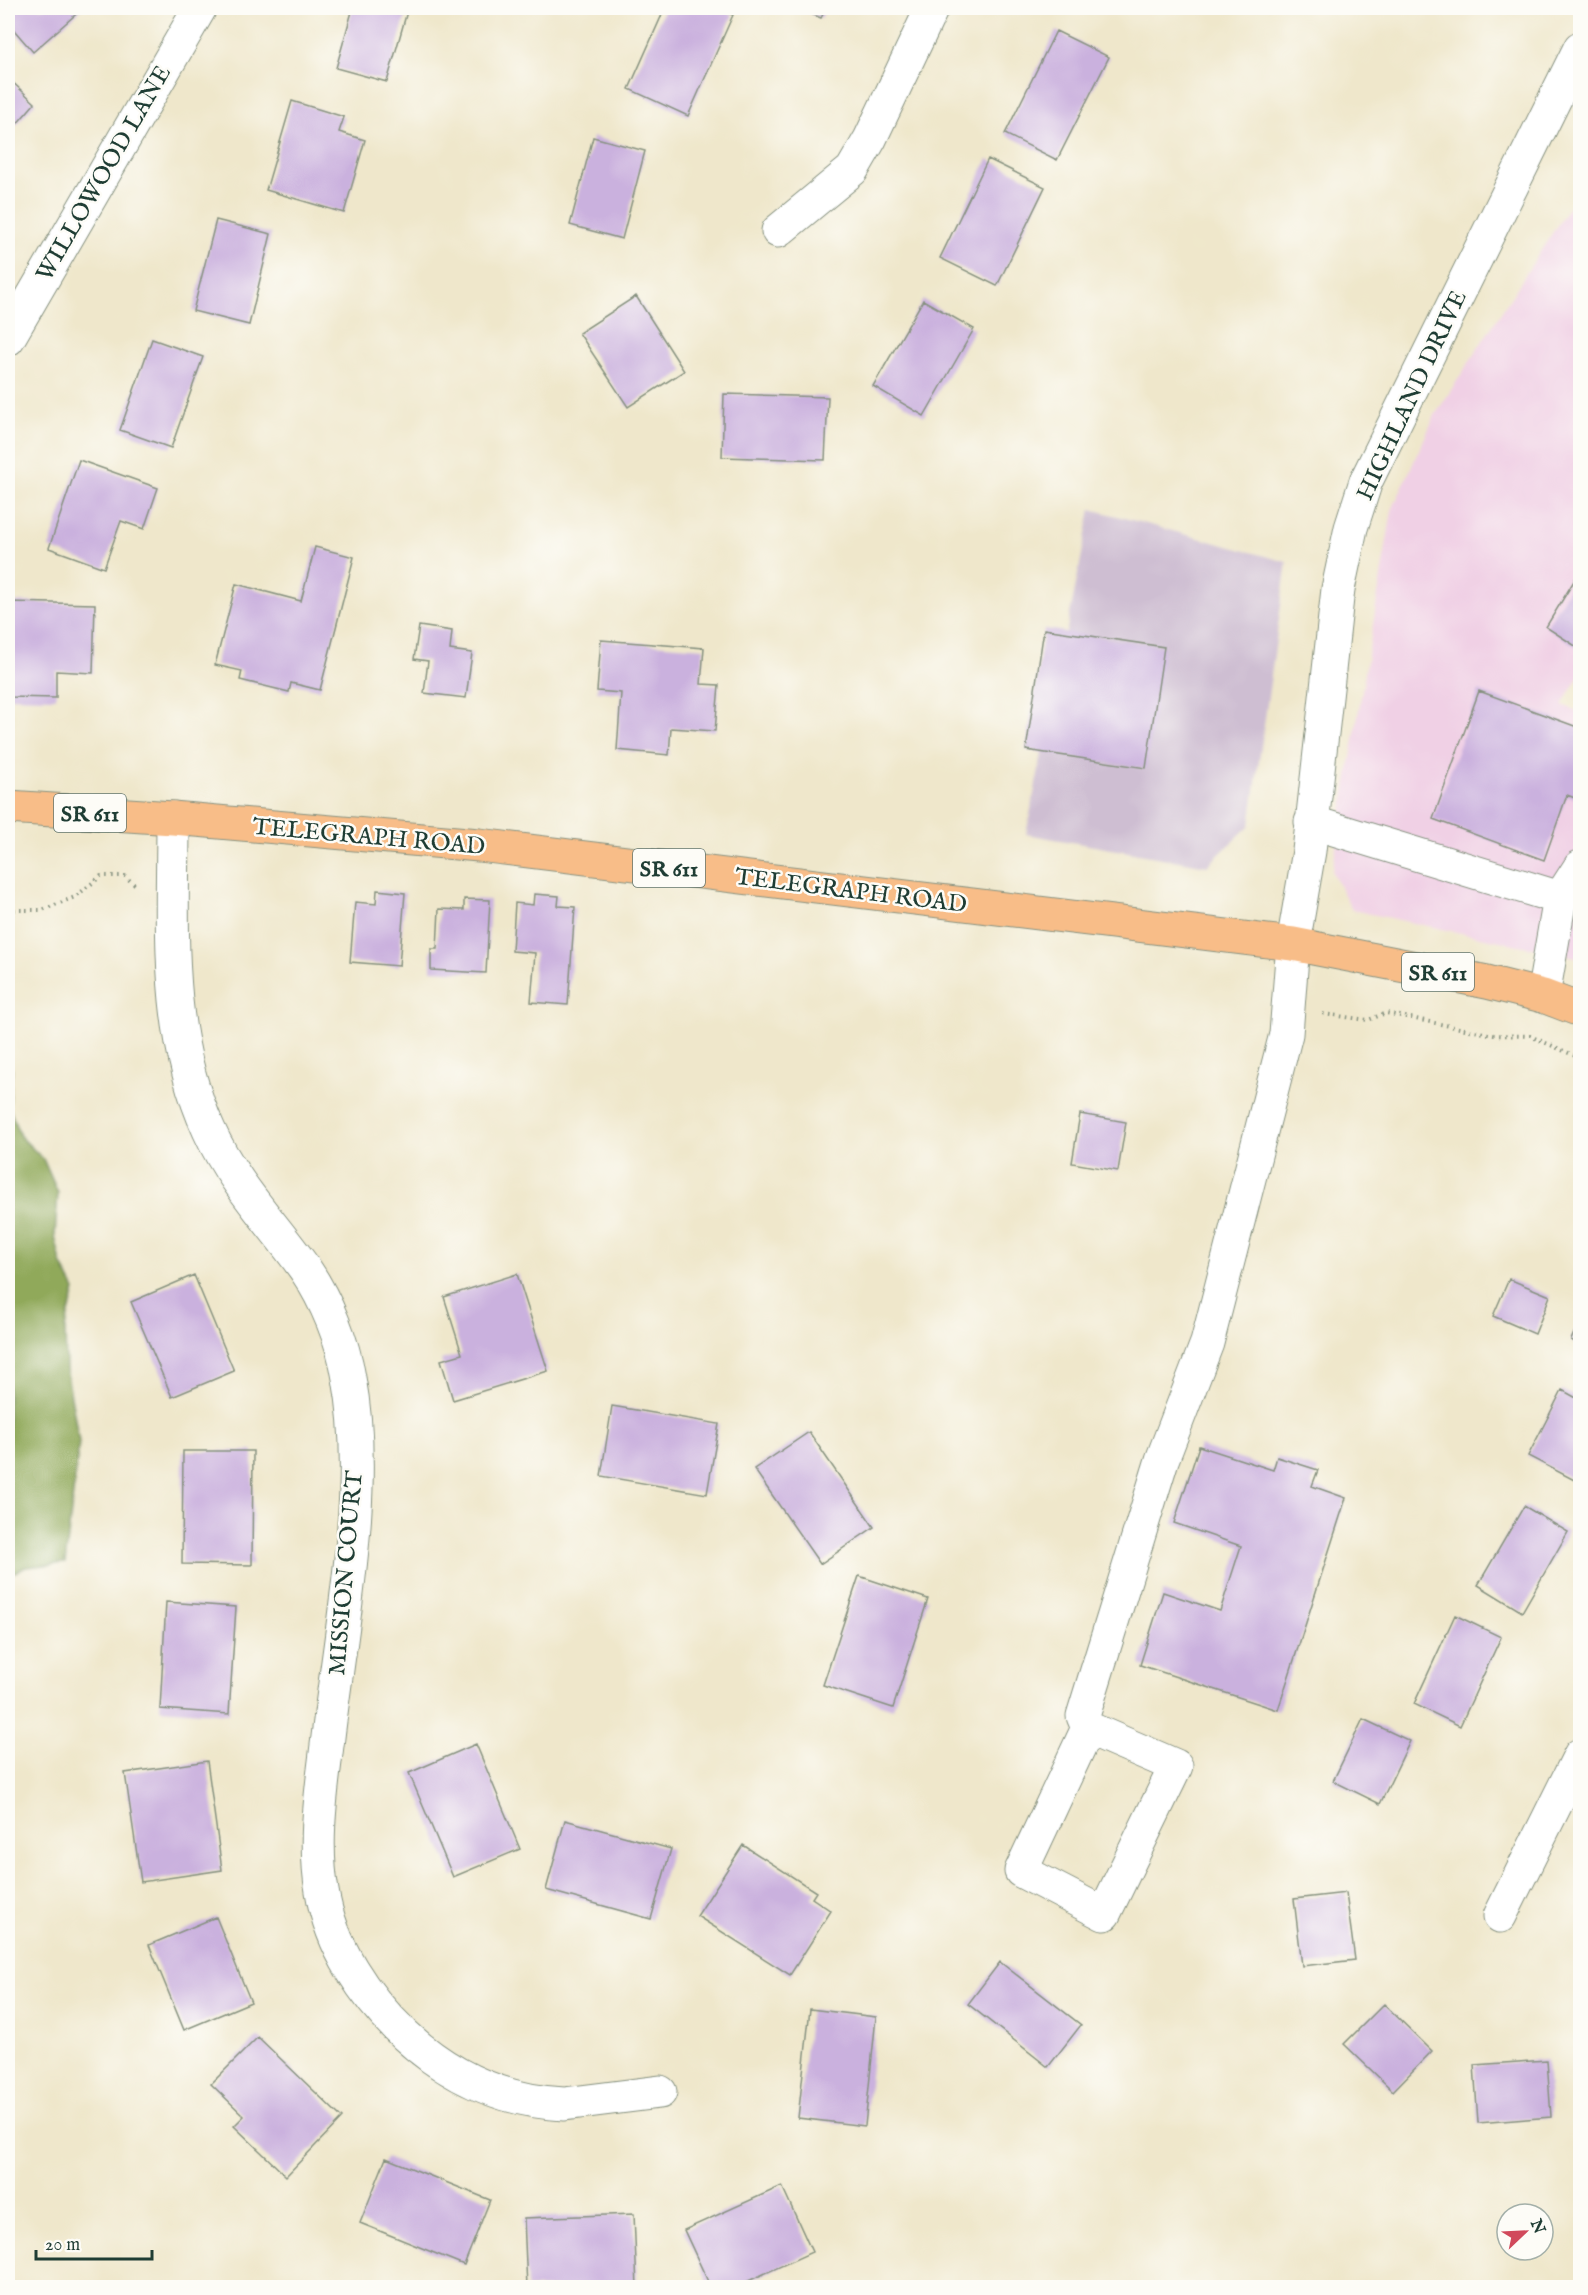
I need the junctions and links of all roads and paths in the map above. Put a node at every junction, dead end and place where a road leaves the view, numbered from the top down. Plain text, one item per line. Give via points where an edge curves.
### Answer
1 (200, 8) edge
2 (933, 8) edge
3 (1581, 48) edge
4 (778, 231) dead end
5 (8, 339) edge
6 (8, 807) edge
7 (173, 818) junction
8 (1311, 822) junction
9 (1581, 867) edge
10 (138, 888) dead end
11 (1560, 898) junction
12 (8, 910) edge
13 (1293, 944) junction
14 (1543, 996) junction
15 (1581, 1010) edge
16 (1316, 1013) dead end
17 (1581, 1058) edge
18 (1088, 1728) junction
19 (1581, 1755) edge
20 (1500, 1916) dead end
21 (660, 2092) dead end

1 - 5 street, WILLOWOOD LANE
2 - 4 street via 852,170
3 - 8 street, HIGHLAND DRIVE via 1366,481 1338,589
6 - 7 main road, TELEGRAPH ROAD / SR 611
7 - 13 main road, TELEGRAPH ROAD / SR 611 via 479,845
7 - 21 street, MISSION COURT via 176,1013 188,1074 209,1132 234,1174 308,1273 333,1323 349,1376 356,1431 354,1528 319,1806 318,1861 331,1926 357,1980 382,2013 422,2051 457,2074 500,2094 548,2103
8 - 11 street
8 - 13 street, HIGHLAND DRIVE
9 - 11 street
10 - 12 path via 125,876 101,876 75,897 42,910
11 - 14 street
13 - 14 main road, TELEGRAPH ROAD / SR 611
13 - 18 street, HIGHLAND DRIVE via 1286,1034 1207,1343 1162,1460 1083,1716
14 - 15 main road, TELEGRAPH ROAD / SR 611
16 - 17 path via 1368,1020 1386,1013 1494,1035 1530,1036
18 - 18 street via 1021,1870 1104,1914 1176,1766
19 - 20 street

